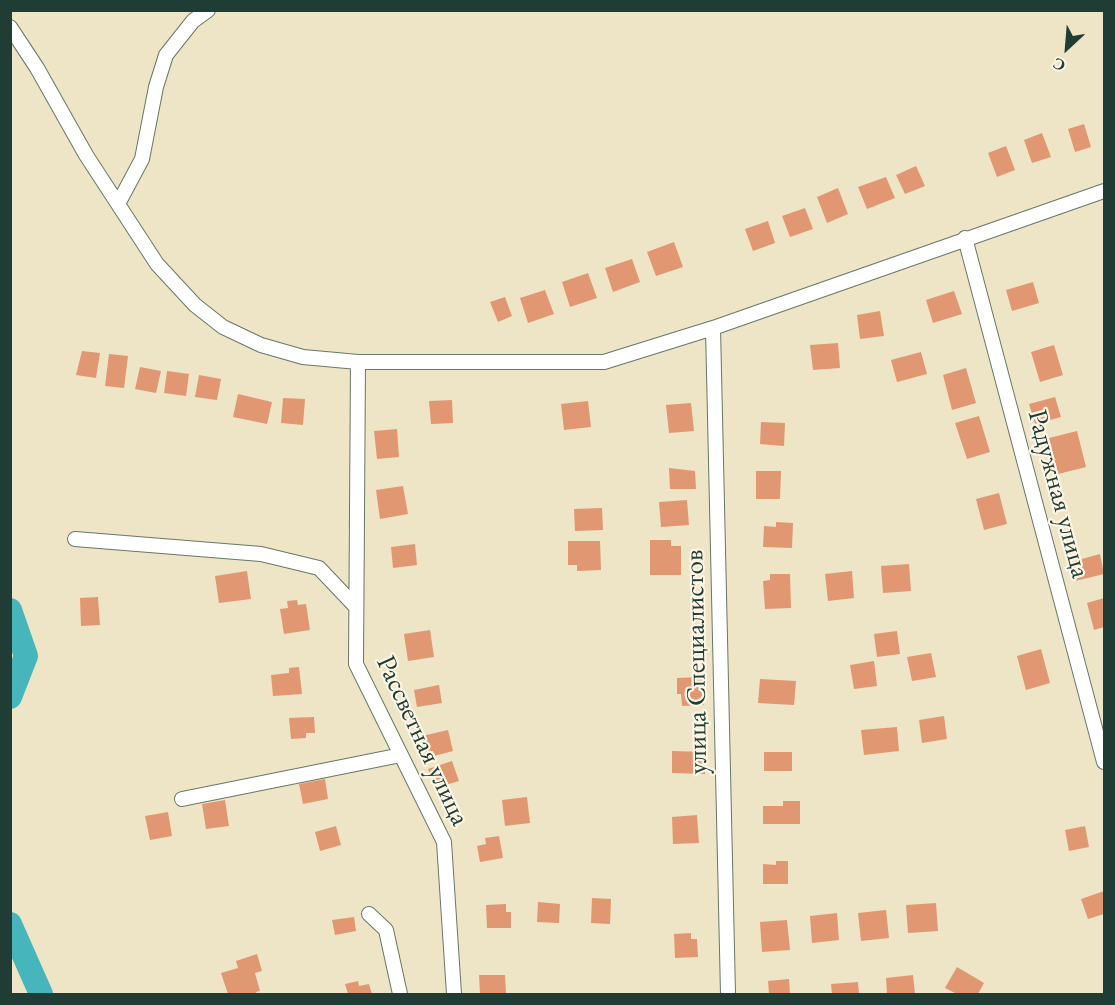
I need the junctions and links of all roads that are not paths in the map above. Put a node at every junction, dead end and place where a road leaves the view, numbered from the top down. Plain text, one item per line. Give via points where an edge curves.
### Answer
1 (208, 10) edge
2 (10, 27) edge
3 (1104, 191) edge
4 (118, 204) junction
5 (965, 238) junction
6 (713, 328) junction
7 (358, 362) junction
8 (75, 539) dead end
9 (356, 606) junction
10 (401, 755) junction
11 (1104, 762) edge
12 (182, 799) dead end
13 (369, 914) dead end
14 (400, 994) edge
15 (454, 994) edge
16 (728, 994) edge

1 - 4 street via 193,21 166,55 142,159
2 - 4 street
3 - 5 street
4 - 7 street via 157,264 195,305 223,327 261,345 303,357
5 - 6 street
5 - 11 street, Радужная улица
6 - 7 street via 604,362
6 - 16 street, улица Специалистов
7 - 9 street, Рассветная улица
8 - 9 street via 261,554 319,568
9 - 10 street, Рассветная улица via 356,664
10 - 12 street
10 - 15 street, Рассветная улица via 444,842
13 - 14 street via 386,930

